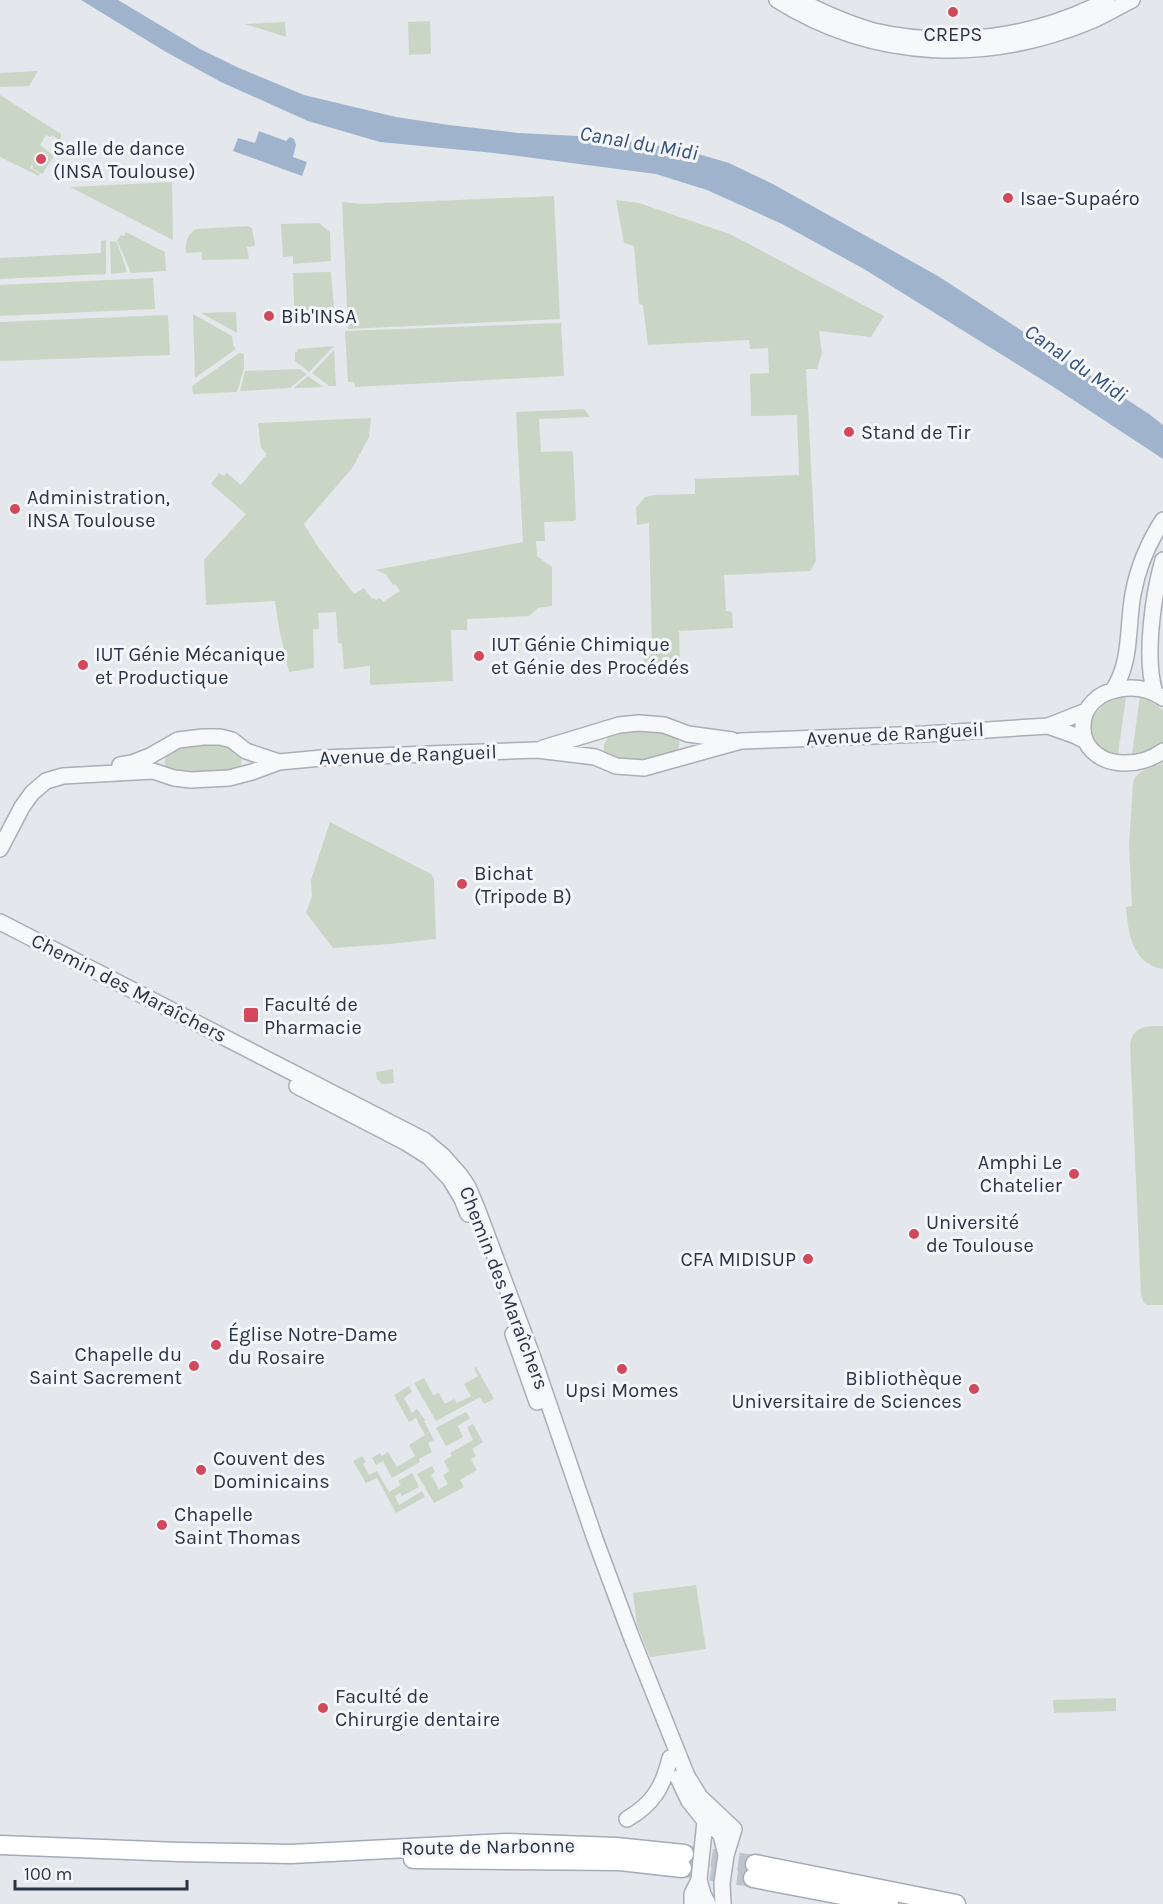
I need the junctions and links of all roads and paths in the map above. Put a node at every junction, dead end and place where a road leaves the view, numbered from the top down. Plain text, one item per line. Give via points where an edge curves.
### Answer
1 (777, 0) edge
2 (798, 0) edge
3 (1107, 0) edge
4 (1132, 0) edge
5 (1163, 520) edge
6 (1163, 560) edge
7 (1113, 690) junction
8 (1159, 695) edge
9 (1086, 711) junction
10 (1048, 726) junction
11 (607, 729) junction
12 (677, 730) junction
13 (741, 741) junction
14 (1085, 741) junction
15 (164, 748) junction
16 (246, 750) junction
17 (537, 750) junction
18 (1163, 751) edge
19 (604, 760) junction
20 (676, 760) junction
21 (279, 762) junction
22 (160, 773) junction
23 (242, 773) junction
24 (0, 831) edge
25 (0, 849) edge
26 (0, 922) edge
27 (0, 933) edge
28 (670, 1758) junction
29 (627, 1819) dead end
30 (705, 1821) junction
31 (0, 1845) edge
32 (726, 1855) junction
33 (683, 1861) tunnel mouth
34 (699, 1880) junction
35 (692, 1904) edge
36 (708, 1904) edge
37 (723, 1904) edge
38 (889, 1904) edge
39 (956, 1904) edge

1 - 4 street via 816,22 870,41 951,51 1021,44 1093,20
2 - 3 street via 874,30 962,39 1034,28
5 - 7 street via 1136,580 1123,671
6 - 8 street via 1150,653 1151,680
7 - 8 street via 1134,687
7 - 9 street, Avenue de Rangueil
9 - 10 street, Avenue de Rangueil
9 - 14 street
10 - 13 street, Avenue de Rangueil
10 - 14 street, Avenue de Rangueil
11 - 12 street, Avenue de Rangueil via 639,723
11 - 17 street, Avenue de Rangueil
11 - 19 street via 598,745
12 - 13 street, Avenue de Rangueil
12 - 20 street via 683,746
13 - 20 street, Avenue de Rangueil
14 - 18 street, Avenue de Rangueil via 1106,760 1118,763 1136,763
15 - 16 street, Avenue de Rangueil via 178,740 203,736 232,740
15 - 22 street via 157,762
15 - 24 street, Avenue de Rangueil via 132,763 57,769 41,774 27,786
16 - 21 street, Avenue de Rangueil
16 - 23 street via 249,760
17 - 19 street, Avenue de Rangueil
17 - 21 street, Avenue de Rangueil
19 - 20 street, Avenue de Rangueil via 616,766 637,768
21 - 23 street, Avenue de Rangueil
22 - 23 street, Avenue de Rangueil via 191,780
22 - 25 street, Avenue de Rangueil via 63,776 46,781 22,807
26 - 32 street, Chemin des Maraîchers via 424,1140 460,1175 478,1212 595,1539 687,1776 697,1793 734,1829
27 - 28 street, Chemin des Maraîchers via 405,1142 444,1171 465,1207 623,1643
28 - 29 street via 655,1796 642,1811
28 - 30 street, Chemin des Maraîchers via 689,1801
30 - 32 street, Chemin des Maraîchers via 721,1834
30 - 34 street
31 - 33 main road, Route de Narbonne via 291,1854 319,1860
32 - 37 street
34 - 35 street
34 - 36 street
38 - 39 main road via 754,1871

